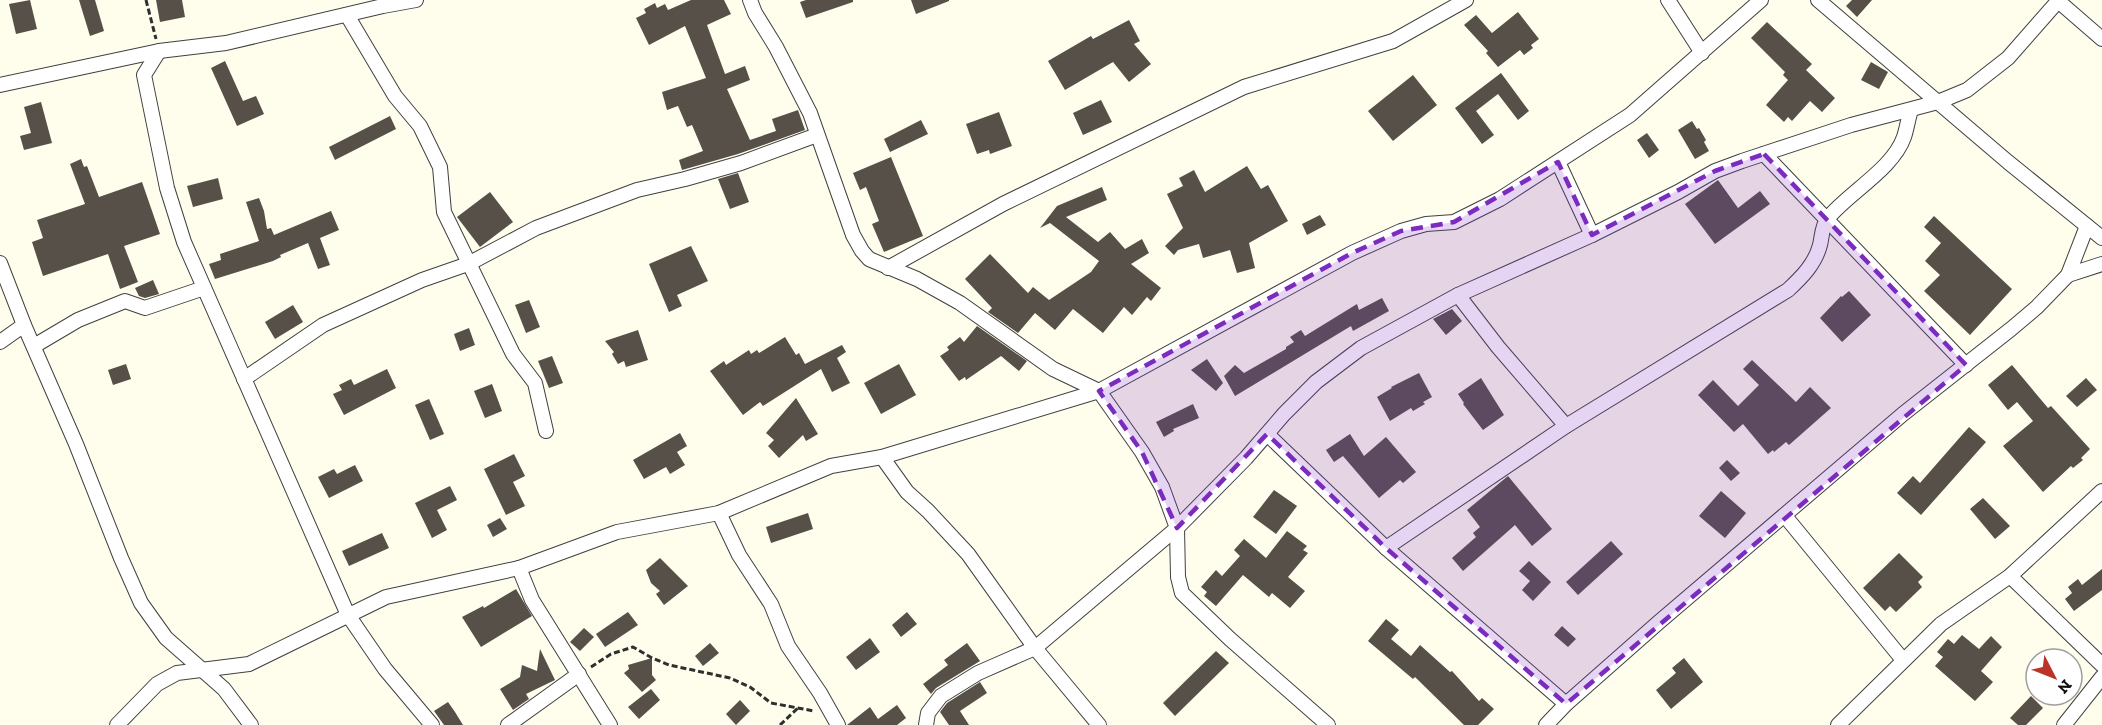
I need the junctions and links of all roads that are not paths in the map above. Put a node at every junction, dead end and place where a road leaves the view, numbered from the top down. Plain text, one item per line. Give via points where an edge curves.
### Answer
1 (416, 0) edge
2 (750, 0) edge
3 (1467, 0) edge
4 (1668, 0) edge
5 (1761, 0) edge
6 (1818, 0) edge
7 (2058, 0) edge
8 (347, 15) junction
9 (2102, 39) edge
10 (159, 51) junction
11 (1702, 53) junction
12 (0, 85) edge
13 (1938, 102) junction
14 (1911, 110) junction
15 (817, 135) junction
16 (1764, 154) junction
17 (1558, 162) junction
18 (1826, 220) junction
19 (2087, 225) junction
20 (1592, 235) junction
21 (2102, 238) edge
22 (0, 263) edge
23 (468, 264) junction
24 (2102, 264) edge
25 (888, 268) junction
26 (2068, 274) junction
27 (204, 288) junction
28 (1458, 295) junction
29 (24, 325) junction
30 (0, 342) edge
31 (34, 346) junction
32 (1966, 365) junction
33 (244, 379) junction
34 (1099, 392) junction
35 (1566, 426) junction
36 (546, 431) dead end
37 (1267, 434) junction
38 (882, 457) junction
39 (2102, 491) edge
40 (719, 513) junction
41 (1785, 516) junction
42 (1177, 528) junction
43 (1386, 548) junction
44 (519, 568) junction
45 (2010, 576) junction
46 (348, 615) junction
47 (1035, 648) junction
48 (1903, 660) junction
49 (2102, 665) edge
50 (202, 669) junction
51 (579, 674) junction
52 (2102, 677) edge
53 (1566, 704) junction
54 (835, 719) edge
55 (117, 725) edge
56 (251, 725) edge
57 (432, 725) edge
58 (508, 725) edge
59 (610, 725) edge
60 (926, 725) edge
61 (1099, 725) edge
62 (1328, 725) edge
63 (1546, 725) edge
64 (1838, 725) edge
65 (2064, 725) edge

1 - 8 street
2 - 15 street via 810,114
3 - 25 street via 1393,41 1244,87 1003,204
4 - 11 street
5 - 11 street
6 - 13 street
7 - 9 street
7 - 13 street via 2001,64 1967,90
8 - 10 street via 226,43
8 - 23 street via 395,96 420,126 440,167 444,212
10 - 12 street
10 - 27 street via 144,75 167,188
11 - 17 street via 1630,115
13 - 14 street
13 - 19 street
14 - 16 street
14 - 18 street via 1904,139 1893,154
15 - 23 street via 741,163 637,190 536,228
15 - 25 street via 853,235 869,259
16 - 18 street
16 - 20 street via 1715,171
17 - 20 street
17 - 34 street via 1477,212 1454,222 1401,231 1352,254
18 - 32 street
18 - 35 street via 1814,260 1788,290
19 - 21 street
19 - 26 street
20 - 28 street
22 - 29 street
23 - 33 street via 422,280 322,326
23 - 36 street via 513,354 535,383
24 - 26 street
25 - 34 street via 960,303 1053,369
26 - 32 street via 2037,307
27 - 31 street via 145,308 125,301 78,320
27 - 33 street
28 - 35 street
28 - 37 street via 1340,362
29 - 30 street
29 - 31 street
31 - 50 street via 141,603 166,638
32 - 41 street
33 - 46 street
34 - 38 street
34 - 42 street via 1162,487
35 - 43 street
37 - 42 street
37 - 43 street
38 - 40 street via 831,466
38 - 47 street via 907,492 968,554
39 - 45 street
40 - 44 street via 616,532
40 - 54 street via 739,555 771,604 788,646
41 - 48 street
41 - 53 street
42 - 47 street
42 - 62 street via 1182,593
43 - 53 street
44 - 46 street via 386,597
44 - 51 street via 532,600
45 - 48 street via 1941,624
45 - 49 street
46 - 50 street via 249,664
46 - 57 street via 385,669
47 - 60 street via 978,673 942,696 928,714
47 - 61 street
48 - 64 street
50 - 55 street via 177,673 157,684
50 - 56 street via 224,689
51 - 58 street
51 - 59 street
52 - 65 street
53 - 63 street

